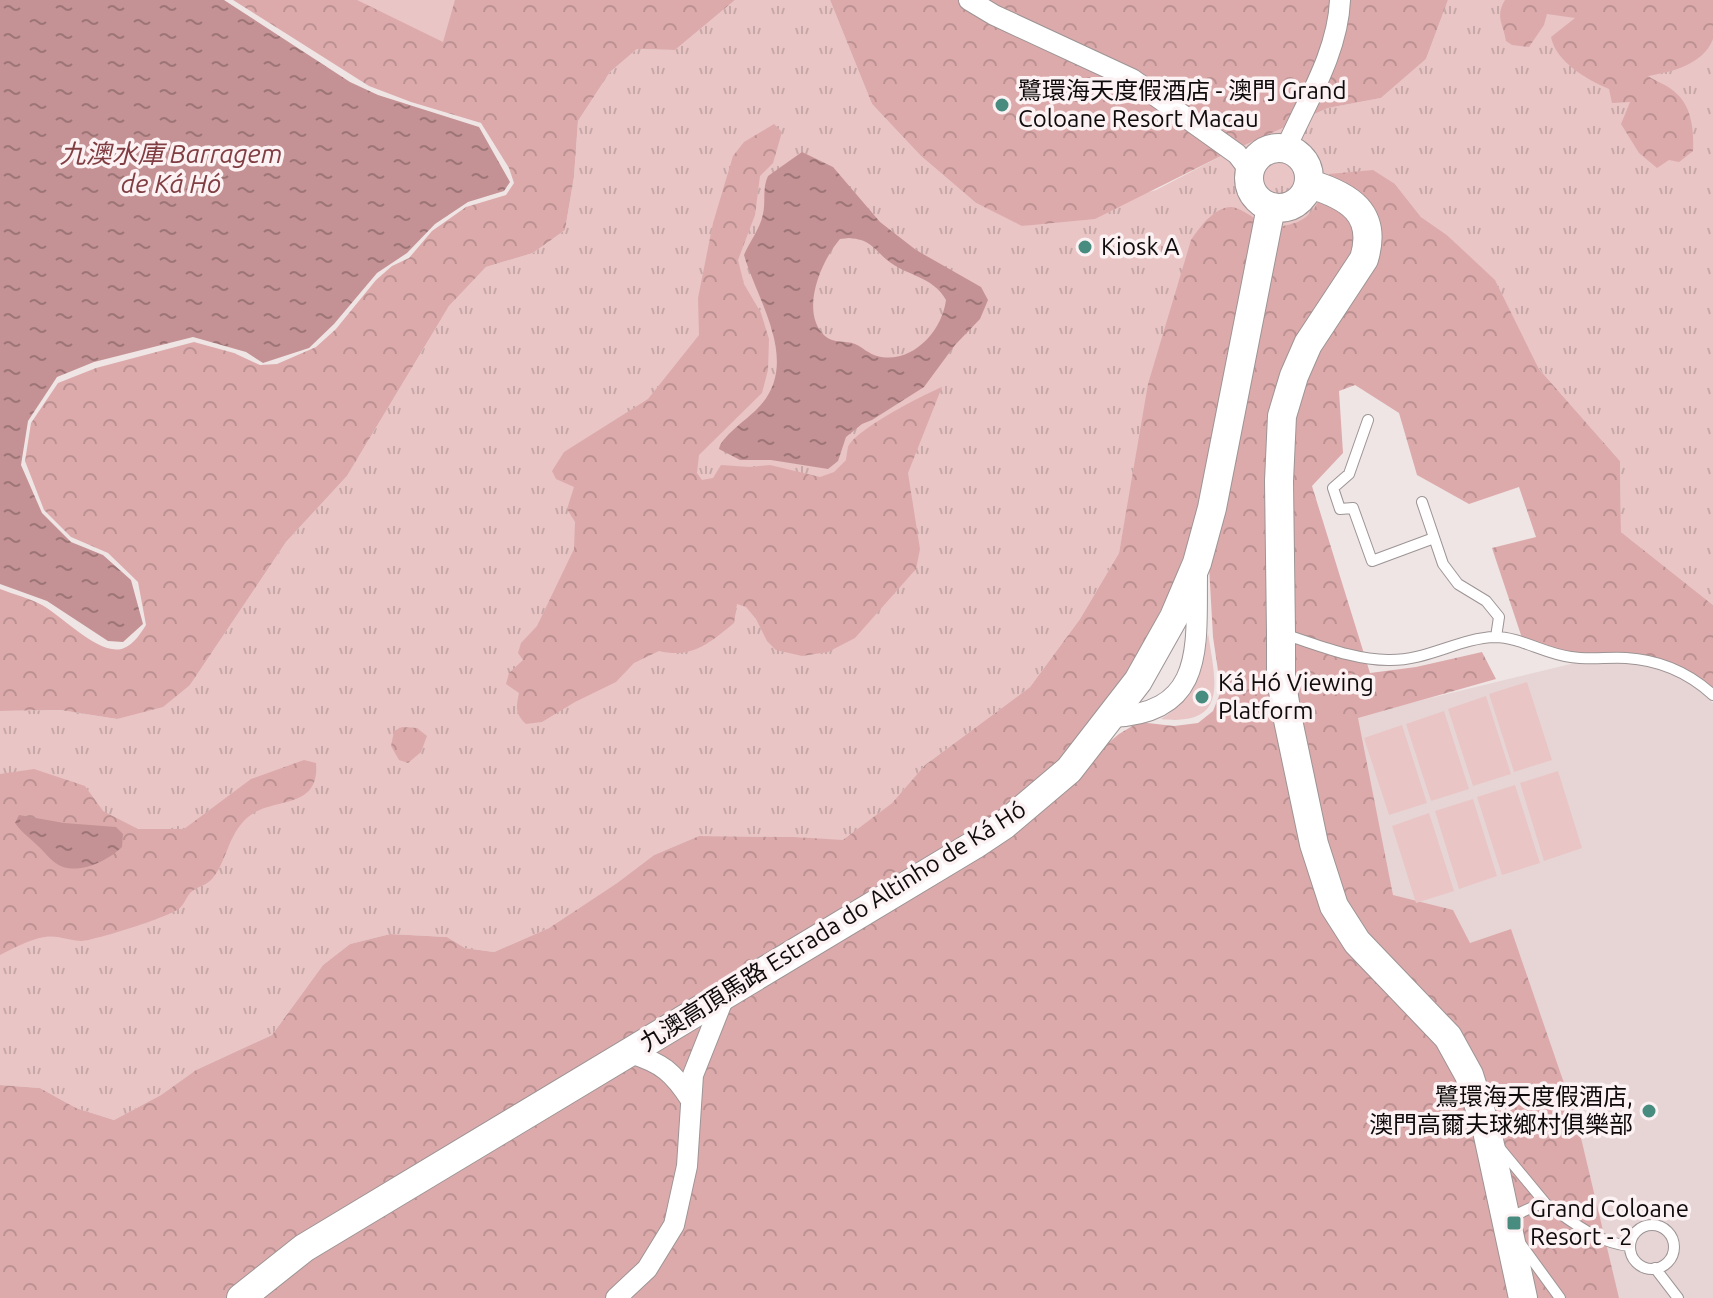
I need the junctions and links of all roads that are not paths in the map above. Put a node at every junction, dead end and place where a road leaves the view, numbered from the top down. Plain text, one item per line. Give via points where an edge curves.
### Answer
1 (969, 0) edge
2 (1340, 0) edge
3 (1258, 157) junction
4 (1310, 184) junction
5 (1271, 207) junction
6 (1368, 420) dead end
7 (1422, 502) dead end
8 (1434, 538) junction
9 (1197, 563) junction
10 (1281, 633) junction
11 (1496, 637) junction
12 (1713, 695) edge
13 (1112, 717) junction
14 (724, 997) junction
15 (630, 1053) junction
16 (691, 1100) junction
17 (1487, 1131) junction
18 (1546, 1204) junction
19 (1507, 1219) junction
20 (1630, 1246) junction
21 (1655, 1268) junction
22 (241, 1298) edge
23 (616, 1298) edge
24 (1523, 1298) edge
25 (1560, 1298) edge
26 (1678, 1298) edge

1 - 3 street via 1132,79
2 - 3 street via 1329,54
3 - 4 main road via 1300,155
3 - 5 main road via 1251,189
4 - 5 main road via 1295,204
4 - 10 main road via 1354,205 1363,216 1368,244 1364,259 1308,344 1282,416
5 - 9 main road, 九澳高頂馬路 Estrada do Altinho de Ká Hó
6 - 8 lane via 1349,474 1333,488 1340,509 1353,508 1372,561
7 - 8 lane
8 - 11 lane via 1443,564 1458,584 1486,601 1499,617
9 - 13 main road, 九澳高頂馬路 Estrada do Altinho de Ká Hó via 1174,617
9 - 13 street via 1196,651 1190,673 1158,708
10 - 11 lane via 1390,661
10 - 17 main road via 1288,720 1314,844 1334,906 1357,942 1448,1037 1469,1075
11 - 12 lane via 1570,657 1665,665 1689,675
13 - 14 main road, 九澳高頂馬路 Estrada do Altinho de Ká Hó via 1069,770 1004,825
14 - 15 main road, 九澳高頂馬路 Estrada do Altinho de Ká Hó
14 - 16 street via 693,1075
15 - 16 street via 655,1061 677,1078
15 - 22 main road, 九澳高頂馬路 Estrada do Altinho de Ká Hó via 304,1248
16 - 23 street via 687,1166 674,1225 647,1269
17 - 18 lane
17 - 19 main road
18 - 19 lane
18 - 20 lane via 1596,1238
19 - 24 main road
19 - 25 lane
20 - 21 lane via 1635,1260
20 - 21 lane via 1640,1228 1654,1225 1667,1231 1674,1243 1672,1257
21 - 26 lane

